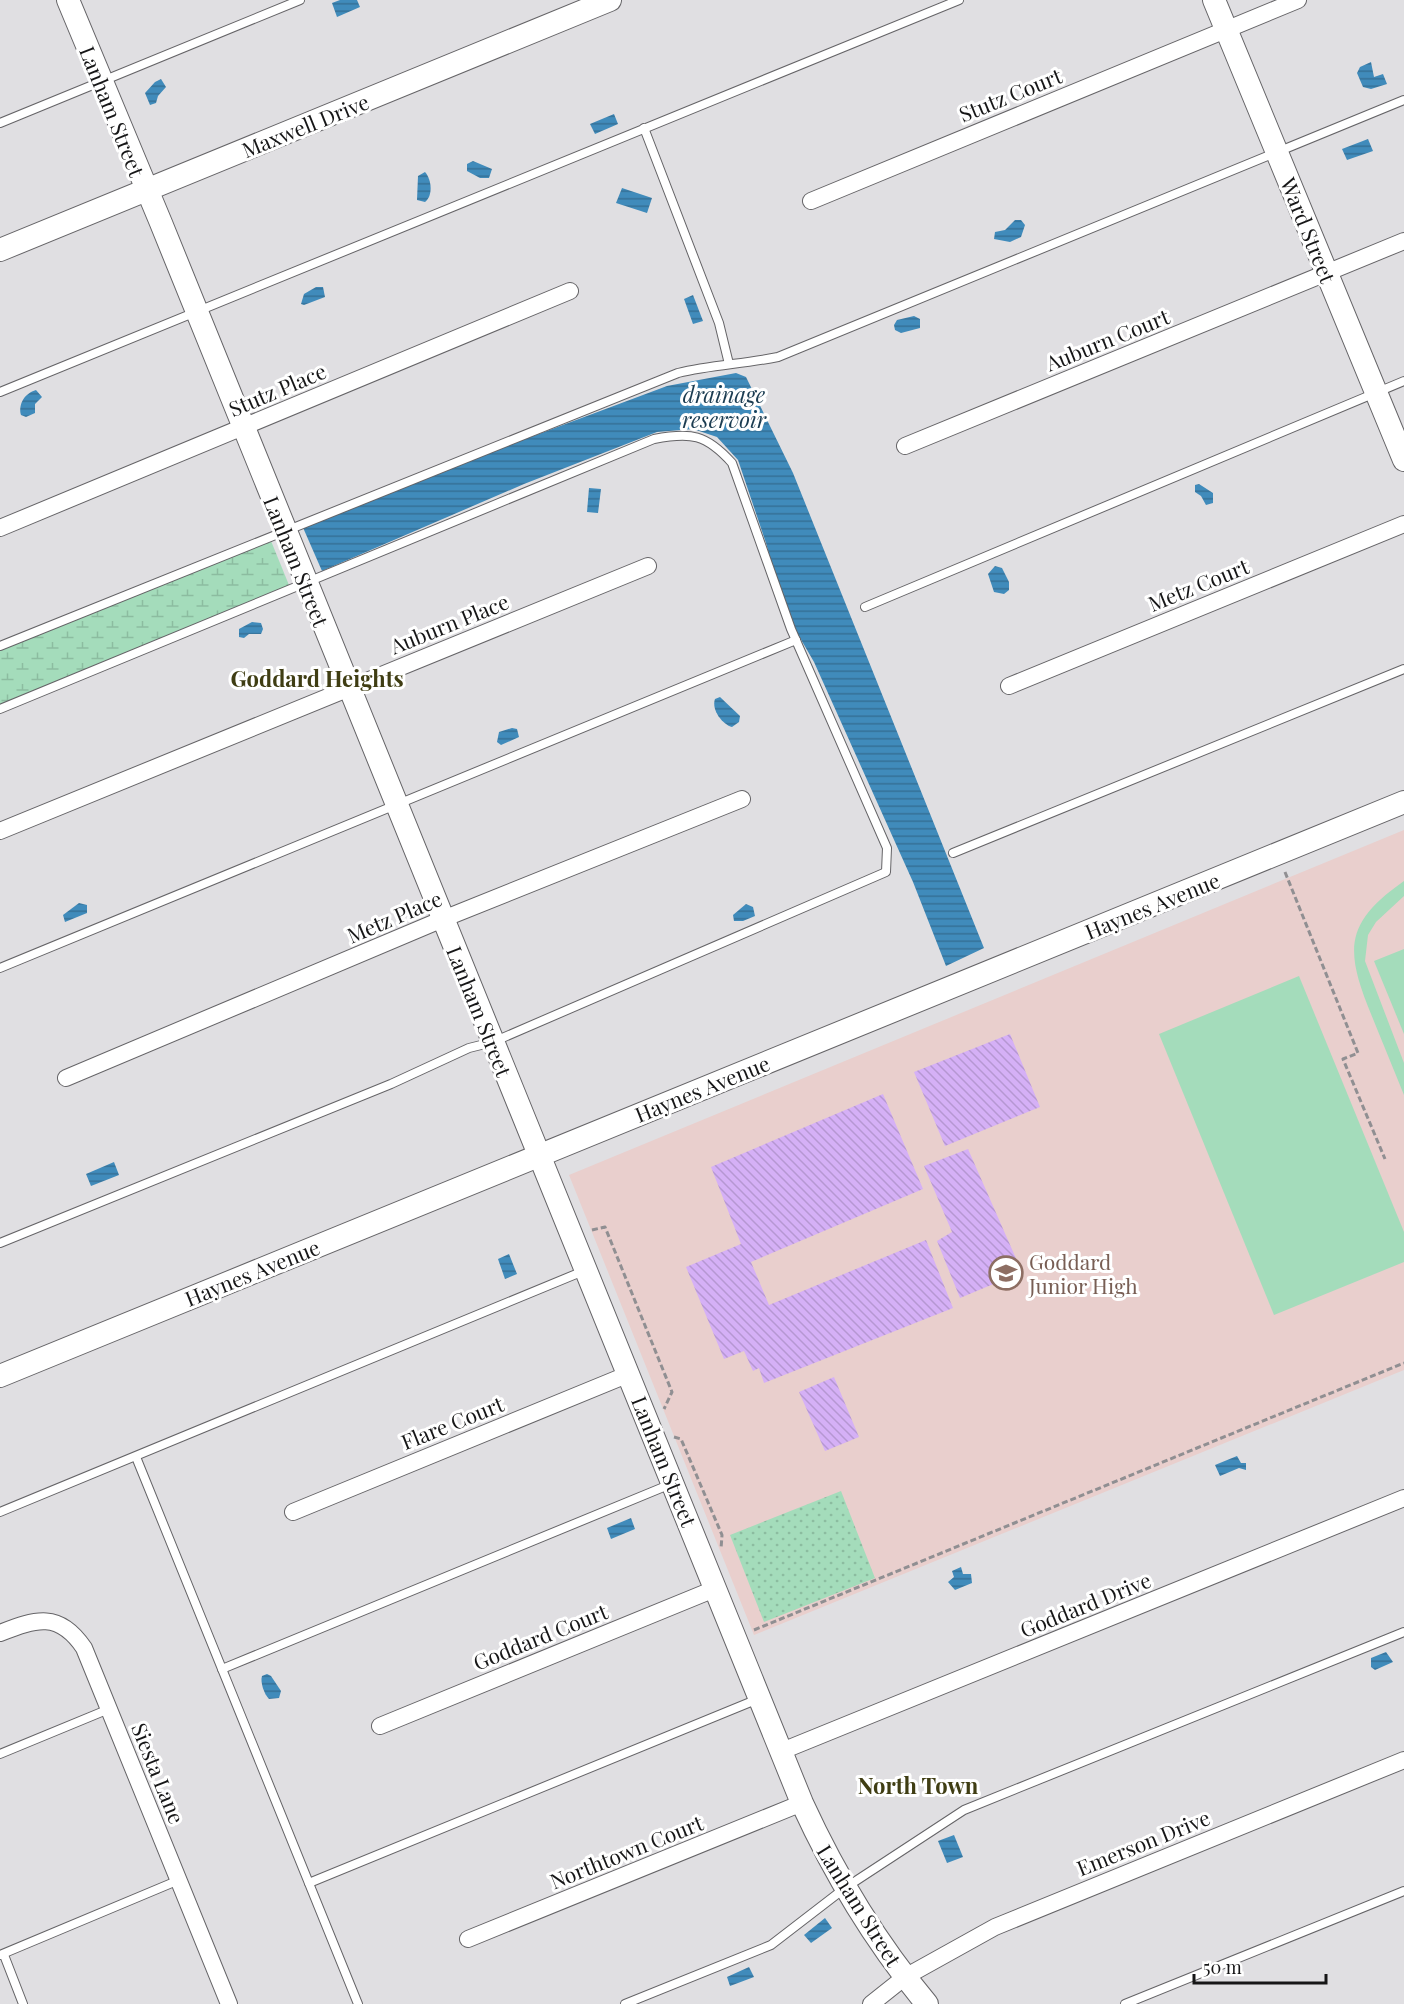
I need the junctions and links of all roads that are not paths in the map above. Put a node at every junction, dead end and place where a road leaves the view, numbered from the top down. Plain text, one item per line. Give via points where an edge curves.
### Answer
1 (68, 0) edge
2 (300, 0) edge
3 (610, 0) edge
4 (959, 0) edge
5 (1214, 0) edge
6 (1298, 0) edge
7 (1226, 30) junction
8 (101, 81) junction
9 (1404, 100) edge
10 (0, 123) edge
11 (644, 129) junction
12 (1277, 152) junction
13 (146, 190) junction
14 (812, 201) dead end
15 (1404, 241) edge
16 (0, 250) edge
17 (1326, 273) junction
18 (570, 291) dead end
19 (196, 311) junction
20 (729, 364) junction
21 (1404, 381) edge
22 (0, 392) edge
23 (1376, 392) junction
24 (244, 427) junction
25 (905, 446) dead end
26 (1404, 460) edge
27 (1404, 524) edge
28 (0, 528) edge
29 (285, 530) junction
30 (648, 566) dead end
31 (306, 584) junction
32 (865, 607) dead end
33 (796, 640) junction
34 (0, 646) edge
35 (1404, 669) edge
36 (1009, 686) dead end
37 (348, 688) junction
38 (0, 709) edge
39 (742, 799) dead end
40 (1404, 802) edge
41 (397, 806) junction
42 (0, 831) edge
43 (953, 853) dead end
44 (443, 919) junction
45 (0, 968) edge
46 (493, 1042) junction
47 (66, 1078) dead end
48 (539, 1154) junction
49 (0, 1243) edge
50 (586, 1270) junction
51 (629, 1374) junction
52 (0, 1376) edge
53 (136, 1457) junction
54 (674, 1483) junction
55 (1404, 1498) edge
56 (0, 1512) edge
57 (293, 1512) dead end
58 (717, 1588) junction
59 (1404, 1632) edge
60 (0, 1634) edge
61 (222, 1669) junction
62 (761, 1698) junction
63 (109, 1709) junction
64 (380, 1726) dead end
65 (782, 1751) junction
66 (0, 1754) edge
67 (1404, 1760) edge
68 (802, 1803) junction
69 (179, 1880) junction
70 (309, 1883) junction
71 (845, 1888) junction
72 (1404, 1891) edge
73 (468, 1940) dead end
74 (2, 1955) edge
75 (905, 1977) junction
76 (227, 2003) edge
77 (23, 2004) edge
78 (358, 2004) edge
79 (625, 2004) edge
80 (871, 2004) edge
81 (927, 2004) edge
82 (1125, 2004) edge

1 - 8 street, Lanham Street
2 - 8 lane
3 - 13 street, Maxwell Drive
4 - 11 lane
5 - 7 street, Ward Street
6 - 7 street, Stutz Court
7 - 12 street, Ward Street
7 - 14 street, Stutz Court
8 - 10 lane
8 - 13 street, Lanham Street
9 - 12 lane
11 - 19 lane
11 - 20 lane via 719,323
12 - 17 street, Ward Street
12 - 20 lane via 778,357
13 - 16 street, Maxwell Drive
13 - 19 street, Lanham Street
15 - 17 street, Auburn Court
17 - 23 street, Ward Street
17 - 25 street, Auburn Court
18 - 24 street, Stutz Place
19 - 22 lane
19 - 24 street, Lanham Street
20 - 29 lane via 678,373
21 - 23 lane
23 - 26 street, Ward Street
23 - 32 lane
24 - 28 street, Stutz Place
24 - 29 street, Lanham Street
27 - 36 street, Metz Court
29 - 31 street, Lanham Street
29 - 34 lane
30 - 37 street, Auburn Place
31 - 33 lane via 654,439 695,436 716,445 732,463
31 - 37 street, Lanham Street
31 - 38 lane
33 - 41 lane
33 - 46 lane via 887,848 886,872
35 - 43 lane
37 - 41 street, Lanham Street
37 - 42 street, Auburn Place
39 - 44 street, Metz Place
40 - 48 street, Haynes Avenue
41 - 44 street, Lanham Street
41 - 45 lane
44 - 46 street, Lanham Street
44 - 47 street, Metz Place
46 - 48 street, Lanham Street
46 - 49 lane via 469,1047 391,1084
48 - 50 street, Lanham Street
48 - 52 street, Haynes Avenue
50 - 51 street, Lanham Street
50 - 53 lane
51 - 54 street, Lanham Street
51 - 57 street, Flare Court
53 - 56 lane
53 - 61 lane
54 - 58 street, Lanham Street
54 - 61 lane
55 - 65 street, Goddard Drive
58 - 62 street, Lanham Street
58 - 64 street, Goddard Court
59 - 71 lane via 964,1810
60 - 63 street, Siesta Lane via 31,1621 54,1622 64,1627 84,1648
61 - 70 lane
62 - 65 street, Lanham Street
62 - 70 lane
63 - 66 lane
63 - 69 street, Siesta Lane
65 - 68 street, Lanham Street
67 - 75 street, Emerson Drive via 1011,1920
68 - 71 street, Lanham Street
68 - 73 street, Northtown Court
69 - 74 lane
69 - 76 street, Siesta Lane
70 - 78 lane
71 - 75 street, Lanham Street
71 - 79 lane via 771,1946
72 - 82 lane
74 - 77 lane
75 - 80 street, Emerson Drive
75 - 81 street, Lanham Street

